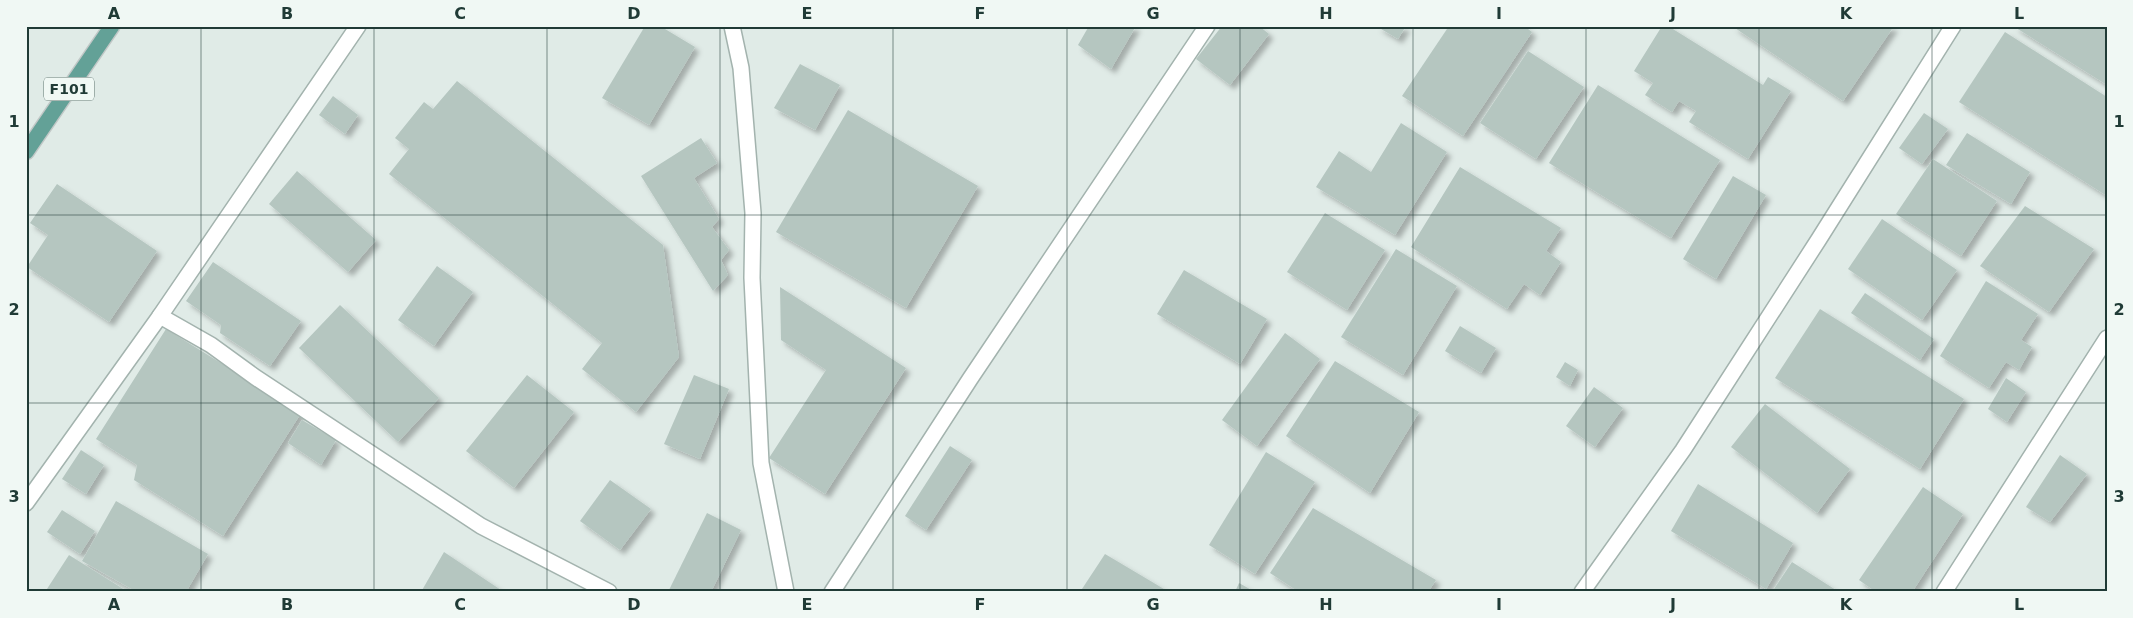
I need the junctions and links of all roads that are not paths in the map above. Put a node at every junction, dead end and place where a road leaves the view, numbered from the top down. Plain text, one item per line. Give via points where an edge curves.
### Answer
1 (112, 26) edge
2 (358, 26) edge
3 (732, 26) edge
4 (1207, 26) edge
5 (1953, 26) edge
6 (26, 152) edge
7 (160, 316) junction
8 (2107, 338) edge
9 (26, 503) edge
10 (609, 592) edge
11 (786, 592) edge
12 (832, 592) edge
13 (1582, 592) edge
14 (1944, 592) edge

1 - 6 main road, F101
2 - 7 street
3 - 11 street via 741,68 753,214 752,278 761,463
4 - 12 street via 970,379
5 - 13 street via 1683,450
7 - 9 street
7 - 10 street via 211,345 263,383 481,526
8 - 14 street

